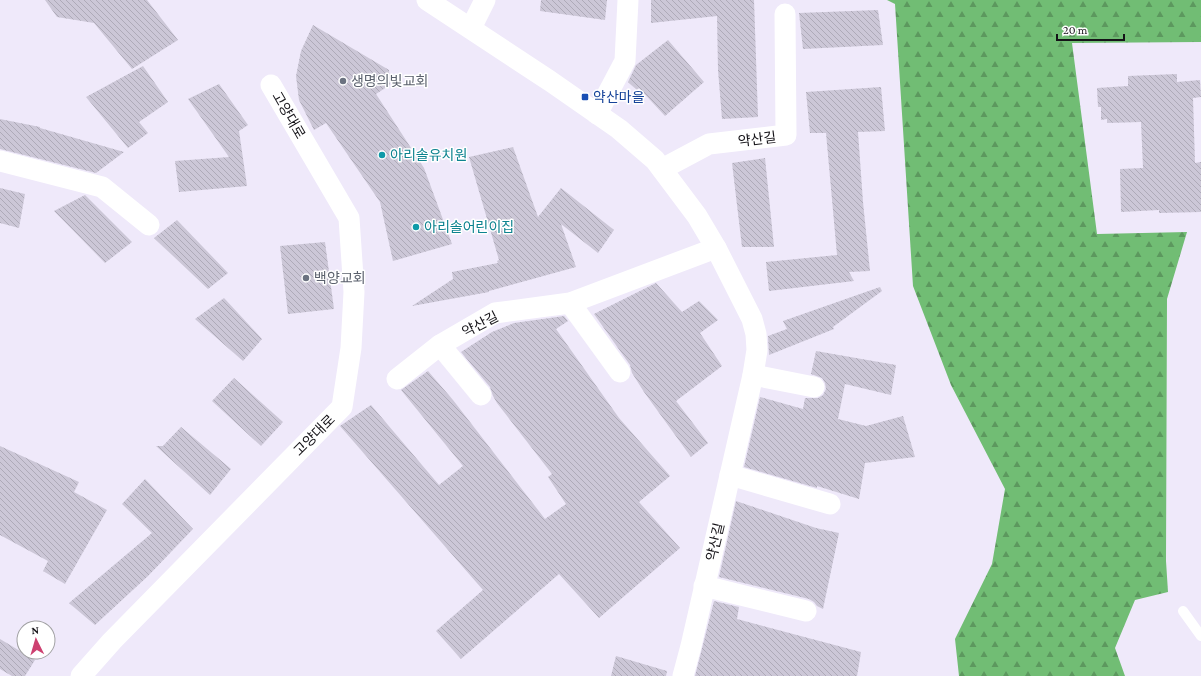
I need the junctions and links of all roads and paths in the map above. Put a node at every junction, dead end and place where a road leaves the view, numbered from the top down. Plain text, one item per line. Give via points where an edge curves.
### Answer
1 (427, 0) edge
2 (485, 0) edge
3 (628, 0) edge
4 (785, 14) dead end
5 (471, 28) junction
6 (271, 85) dead end
7 (597, 114) junction
8 (0, 161) edge
9 (662, 169) junction
10 (149, 225) dead end
11 (716, 248) junction
12 (570, 303) junction
13 (440, 345) junction
14 (620, 372) dead end
15 (753, 374) junction
16 (397, 379) dead end
17 (814, 387) dead end
18 (481, 395) dead end
19 (730, 475) junction
20 (830, 504) dead end
21 (704, 586) junction
22 (806, 611) dead end
23 (1183, 611) dead end
24 (1201, 636) edge
25 (81, 676) edge
26 (682, 676) edge

1 - 5 street, 약산길
2 - 5 street
3 - 7 street via 625,61
4 - 9 street, 약산길 via 786,135 709,144
5 - 7 street, 약산길
6 - 25 street, 고양대로 via 349,218 354,292 351,348 342,407 112,641
7 - 9 street, 약산길 via 649,154
8 - 10 street via 102,186
9 - 11 street, 약산길 via 697,216
11 - 12 street, 약산길
11 - 15 street, 약산길 via 752,319 757,350
12 - 13 street, 약산길 via 495,313
12 - 14 street
13 - 16 street, 약산길
13 - 18 street
15 - 17 street
15 - 19 street, 약산길
19 - 20 street
19 - 21 street, 약산길
21 - 22 street
21 - 26 street, 약산길
23 - 24 lane

